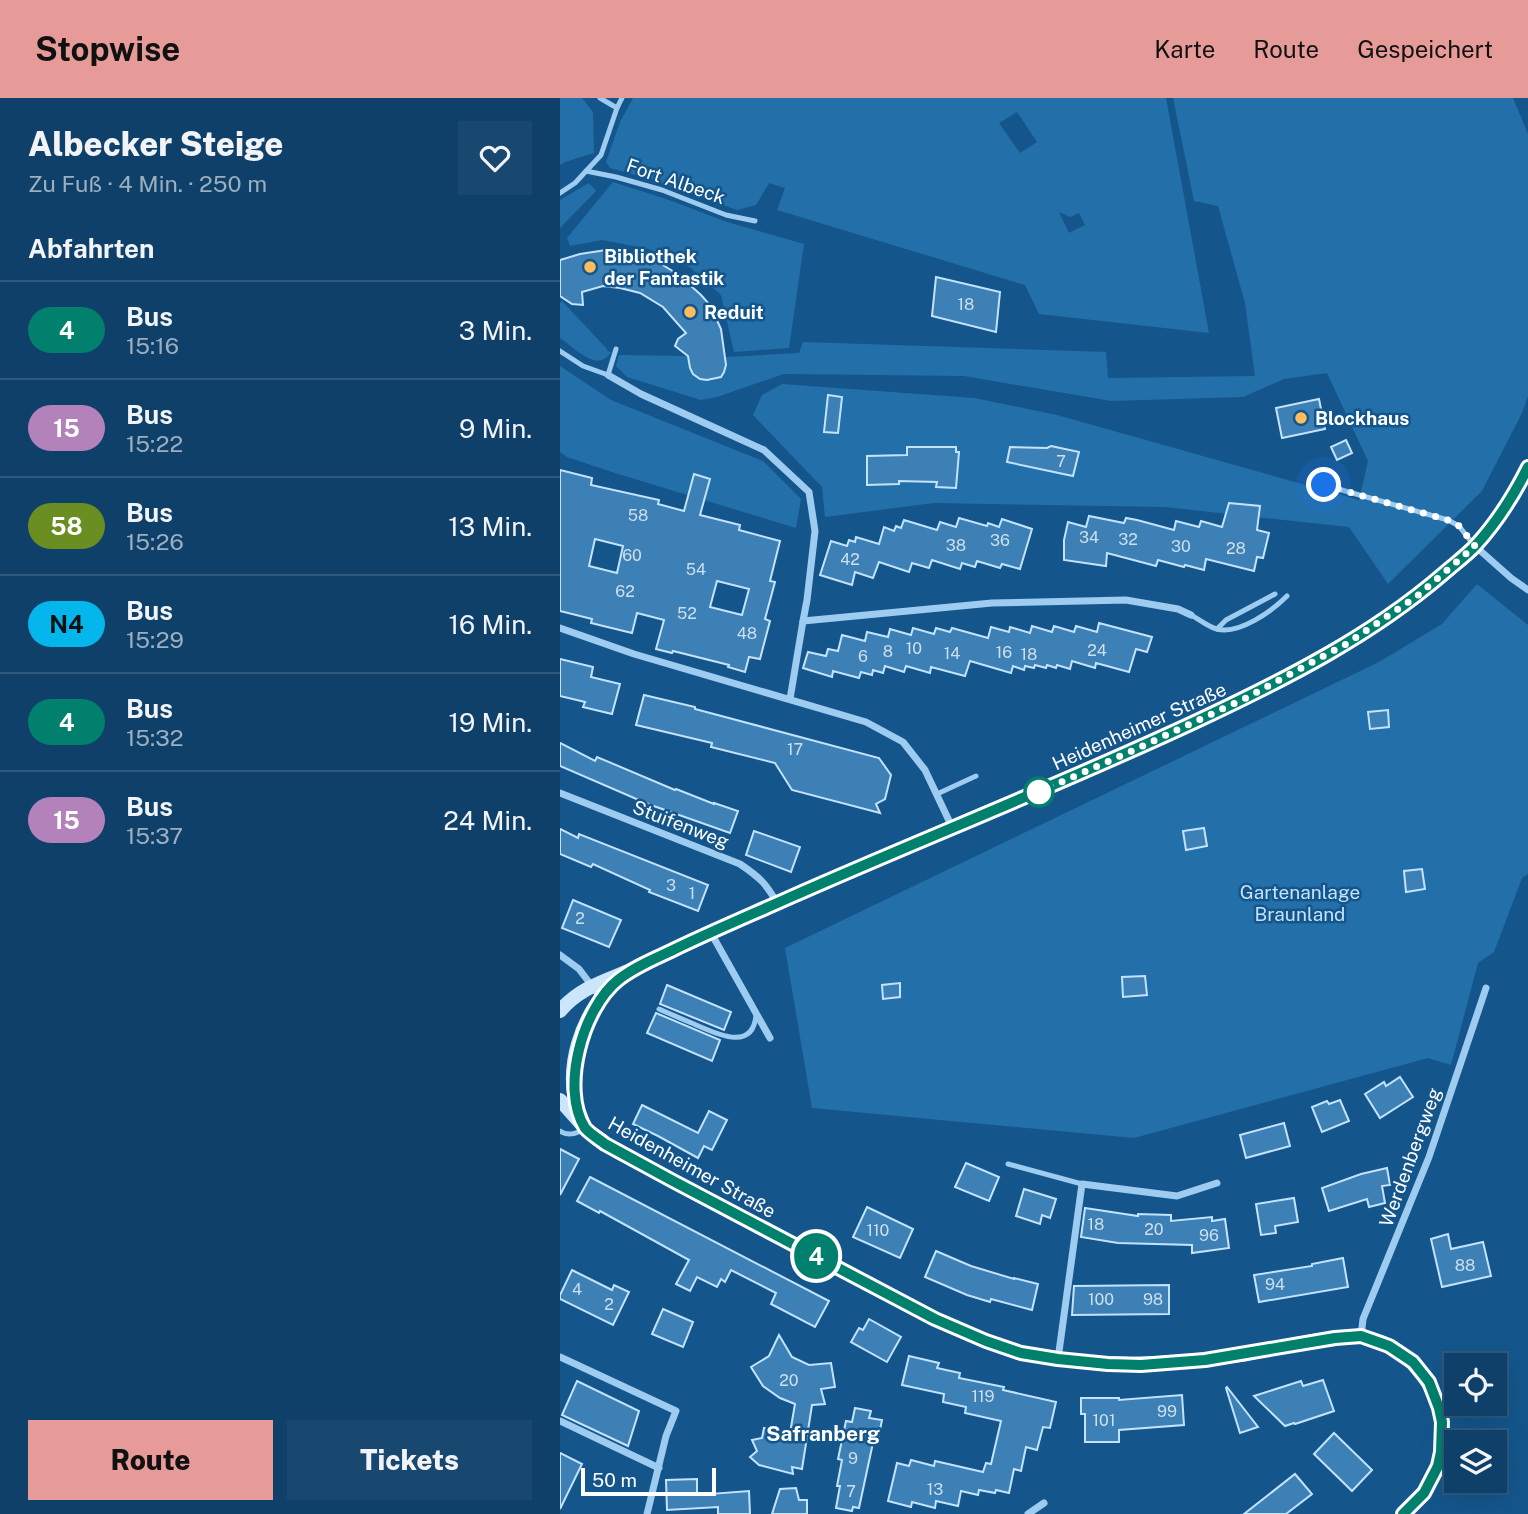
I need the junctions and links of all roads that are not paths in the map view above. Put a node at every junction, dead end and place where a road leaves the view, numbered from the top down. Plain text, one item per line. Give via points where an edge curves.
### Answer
1 (600, 98) edge
2 (622, 98) edge
3 (617, 108) junction
4 (586, 172) junction
5 (560, 193) edge
6 (755, 221) dead end
7 (616, 349) dead end
8 (560, 351) edge
9 (608, 374) junction
10 (1528, 467) edge
11 (1324, 485) dead end
12 (1475, 546) junction
13 (1528, 590) edge
14 (1275, 594) dead end
15 (1287, 596) dead end
16 (1191, 615) joint
17 (803, 621) junction
18 (560, 628) edge
19 (1217, 629) junction
20 (790, 699) junction
21 (976, 776) dead end
22 (560, 793) edge
23 (937, 794) junction
24 (952, 827) junction
25 (777, 903) junction
26 (711, 933) junction
27 (560, 955) edge
28 (631, 970) junction
29 (591, 985) junction
30 (1486, 988) dead end
31 (601, 998) junction
32 (754, 1008) junction
33 (659, 1009) dead end
34 (560, 1011) edge
35 (771, 1038) dead end
36 (567, 1093) edge
37 (560, 1100) edge
38 (585, 1128) junction
39 (560, 1131) edge
40 (1007, 1164) dead end
41 (1217, 1183) dead end
42 (1082, 1184) junction
43 (1361, 1336) junction
44 (560, 1357) edge
45 (1058, 1359) junction
46 (560, 1421) edge
47 (659, 1468) junction
48 (1044, 1503) dead end
49 (647, 1514) edge
50 (1028, 1514) edge
51 (1403, 1514) edge

1 - 3 lane
2 - 3 lane, Fort Albeck
3 - 4 lane, Fort Albeck via 601,155
4 - 5 lane, Fort Albeck
4 - 6 lane, Fort Albeck via 650,186
7 - 9 lane
8 - 9 lane via 583,366
9 - 17 street via 641,394 764,450 808,492 815,531
10 - 12 main road, Heidenheimer Straße via 1506,507
11 - 12 lane via 1448,520
12 - 13 street
12 - 24 main road, Heidenheimer Straße via 1416,597 1346,644 1246,698
14 - 19 lane
15 - 19 lane via 1240,628
16 - 17 street via 1149,603 1113,600 992,603
16 - 19 lane
17 - 20 street
18 - 20 street
20 - 23 street via 866,722 903,742
21 - 23 lane
22 - 25 street, Stuifenweg via 740,864 760,878
23 - 24 street
24 - 25 main road, Heidenheimer Straße
25 - 26 main road, Heidenheimer Straße
26 - 28 main road, Heidenheimer Straße
26 - 32 street
27 - 29 street
28 - 29 main road, Heidenheimer Straße
28 - 31 main road, Heidenheimer Straße
29 - 31 street
29 - 34 main road, Heidenheimer Straße
30 - 43 street, Werdenbergweg via 1429,1157 1363,1319
31 - 36 main road, Heidenheimer Straße via 579,1043
32 - 33 lane via 755,1021 749,1032 732,1038
32 - 35 street
36 - 38 main road, Heidenheimer Straße
37 - 38 main road, Heidenheimer Straße
38 - 39 lane via 572,1134
38 - 45 main road, Heidenheimer Straße via 616,1151 935,1319 1021,1353
40 - 42 lane
41 - 42 street via 1177,1196
42 - 45 street
43 - 45 main road, Heidenheimer Straße via 1172,1363
43 - 51 main road, Heidenheimer Straße via 1389,1346 1413,1362 1429,1382 1439,1408 1443,1437 1438,1466 1424,1493
44 - 47 street via 676,1411
46 - 47 street
47 - 49 street
48 - 50 street

